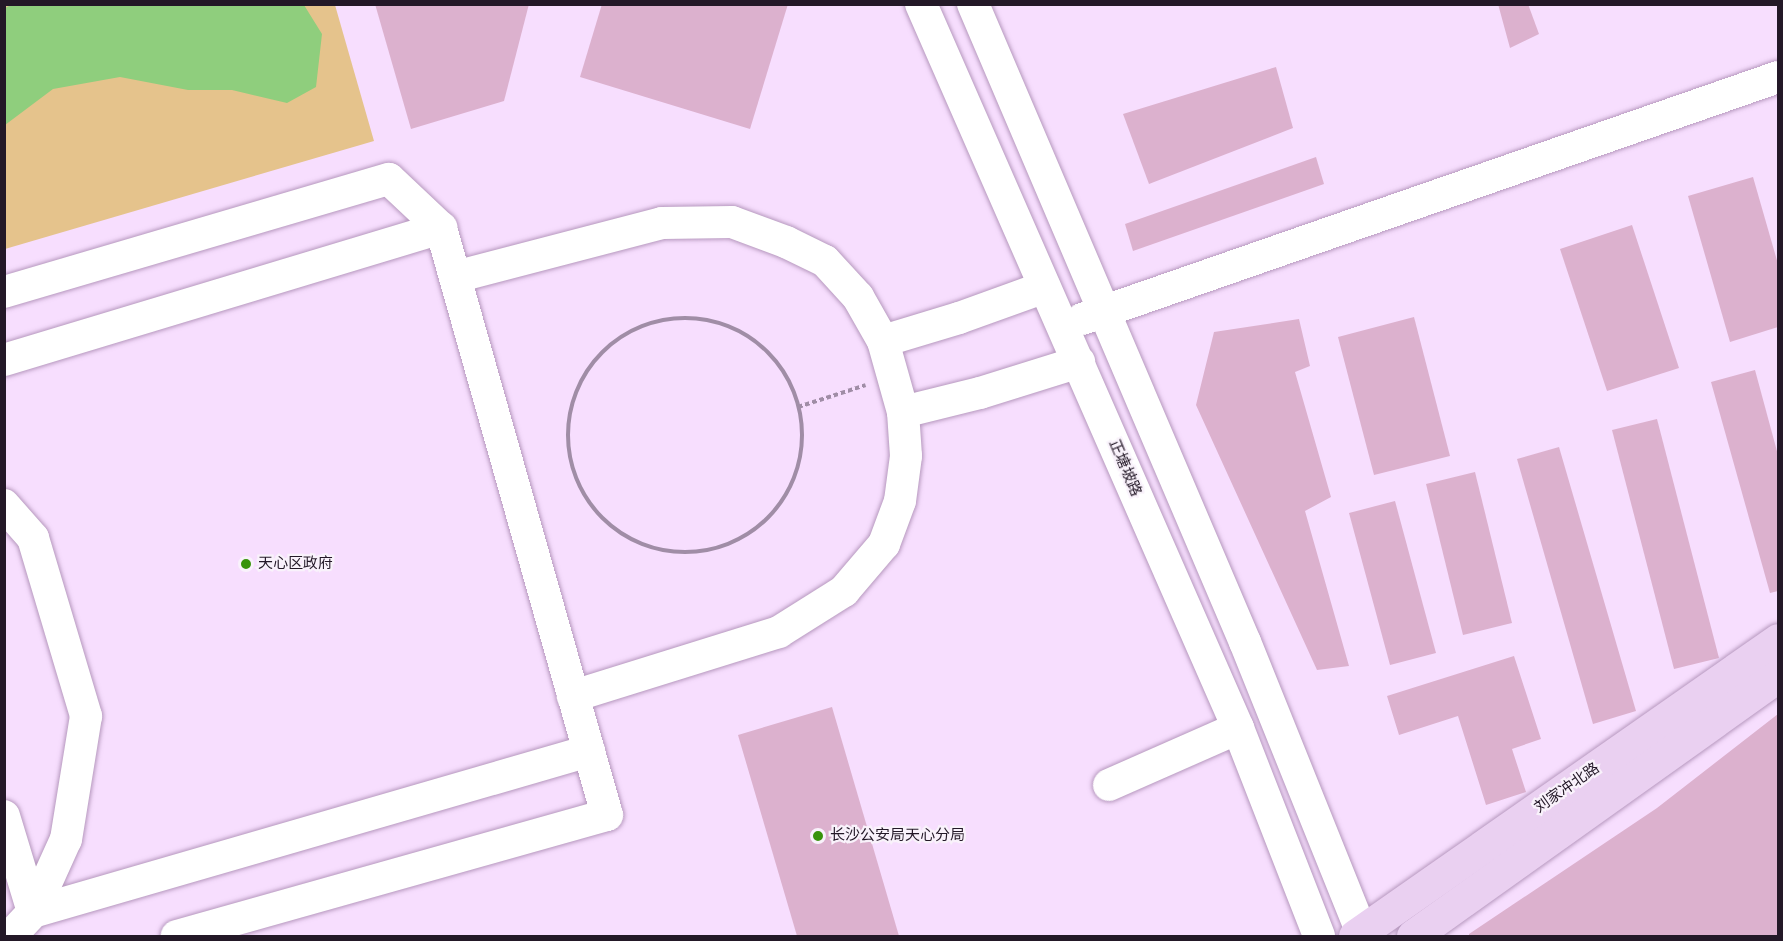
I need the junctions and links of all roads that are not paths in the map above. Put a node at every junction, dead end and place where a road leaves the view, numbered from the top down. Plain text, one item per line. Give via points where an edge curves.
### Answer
1 (921, 4) edge
2 (973, 4) edge
3 (1779, 77) edge
4 (441, 228) junction
5 (455, 277) junction
6 (1045, 287) junction
7 (4, 292) edge
8 (1102, 312) junction
9 (1063, 326) junction
10 (883, 341) junction
11 (4, 360) edge
12 (1079, 362) junction
13 (903, 412) junction
14 (4, 505) edge
15 (1779, 640) edge
16 (1779, 676) edge
17 (573, 696) junction
18 (1238, 728) junction
19 (589, 751) junction
20 (1109, 785) dead end
21 (4, 816) edge
22 (33, 912) junction
23 (1360, 935) edge
24 (11, 936) edge
25 (177, 936) edge
26 (1319, 936) edge
27 (1413, 936) edge

1 - 6 street, 正塘坡路
2 - 8 street
3 - 8 street
4 - 5 street
4 - 7 street via 389,179
4 - 11 street
5 - 10 street via 662,223 732,222 825,261 858,297
5 - 17 street
6 - 9 street, 正塘坡路
6 - 10 street
8 - 9 street
8 - 23 street via 1245,642
9 - 12 street, 正塘坡路
10 - 13 street
12 - 13 street
12 - 18 street, 正塘坡路
13 - 17 street via 906,456 900,501 884,544 844,591 779,632
14 - 22 street via 33,538 86,716 66,839
15 - 23 main road, 刘家冲北路
16 - 27 main road, 刘家冲北路
17 - 19 street
18 - 20 street
18 - 26 street, 正塘坡路
19 - 22 street
19 - 25 street via 607,815
21 - 22 street
22 - 24 street

